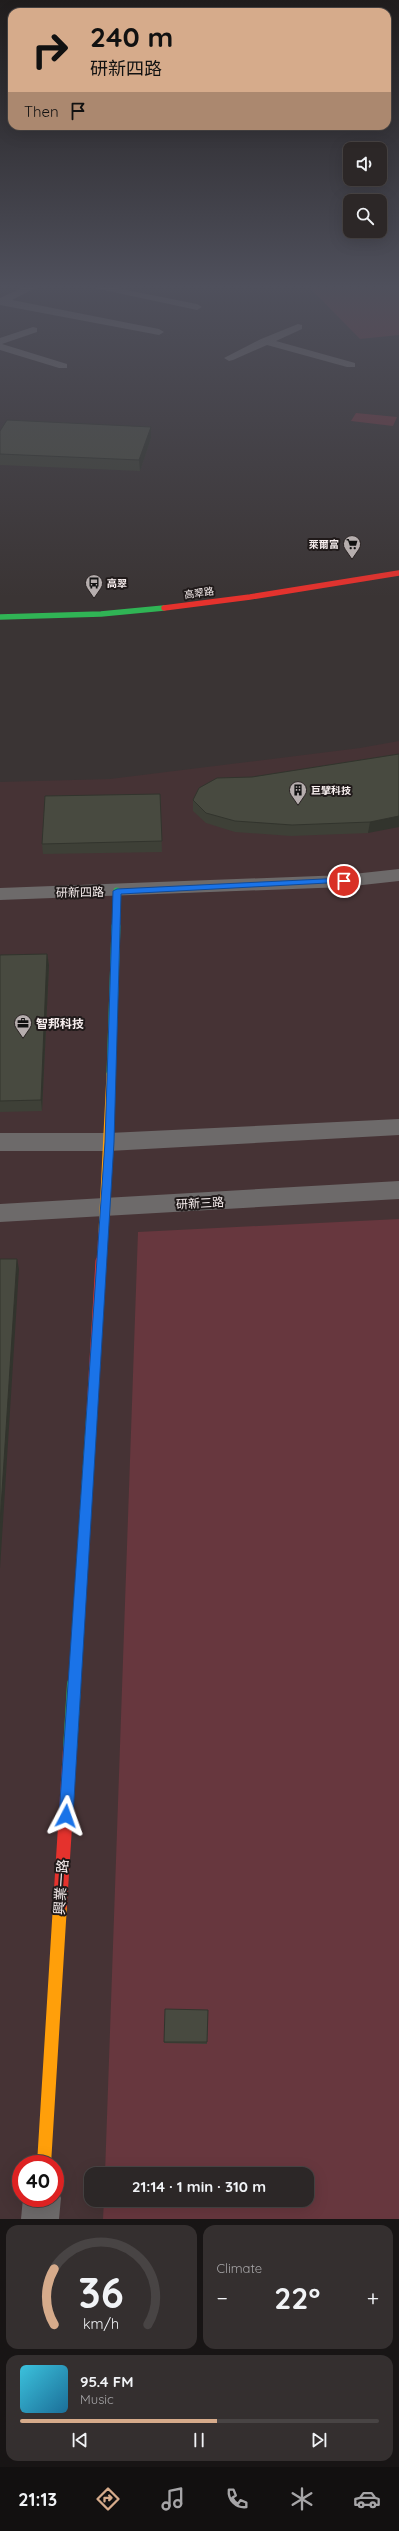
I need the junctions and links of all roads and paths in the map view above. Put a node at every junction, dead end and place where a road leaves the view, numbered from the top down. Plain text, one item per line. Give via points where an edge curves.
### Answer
1 (399, 563) edge
2 (399, 573) edge
3 (46, 606) dead end
4 (0, 617) edge
5 (399, 875) edge
6 (117, 891) junction
7 (0, 894) edge
8 (399, 1127) edge
9 (0, 1142) edge
10 (109, 1142) junction
11 (399, 1190) edge
12 (105, 1208) junction
13 (0, 1213) edge
14 (45, 2155) edge
15 (41, 2207) edge
16 (40, 2219) edge

1 - 3 street, 高翠路 via 288,582 168,598 85,606
2 - 4 street, 高翠路 via 172,608 83,616
5 - 6 street, 研新四路 via 344,881
6 - 7 street, 研新四路
6 - 10 street, 興業一路
8 - 10 street
9 - 10 street
10 - 12 street, 興業一路
11 - 12 street, 研新三路
12 - 13 street, 研新三路
12 - 14 street, 興業一路
15 - 16 street

